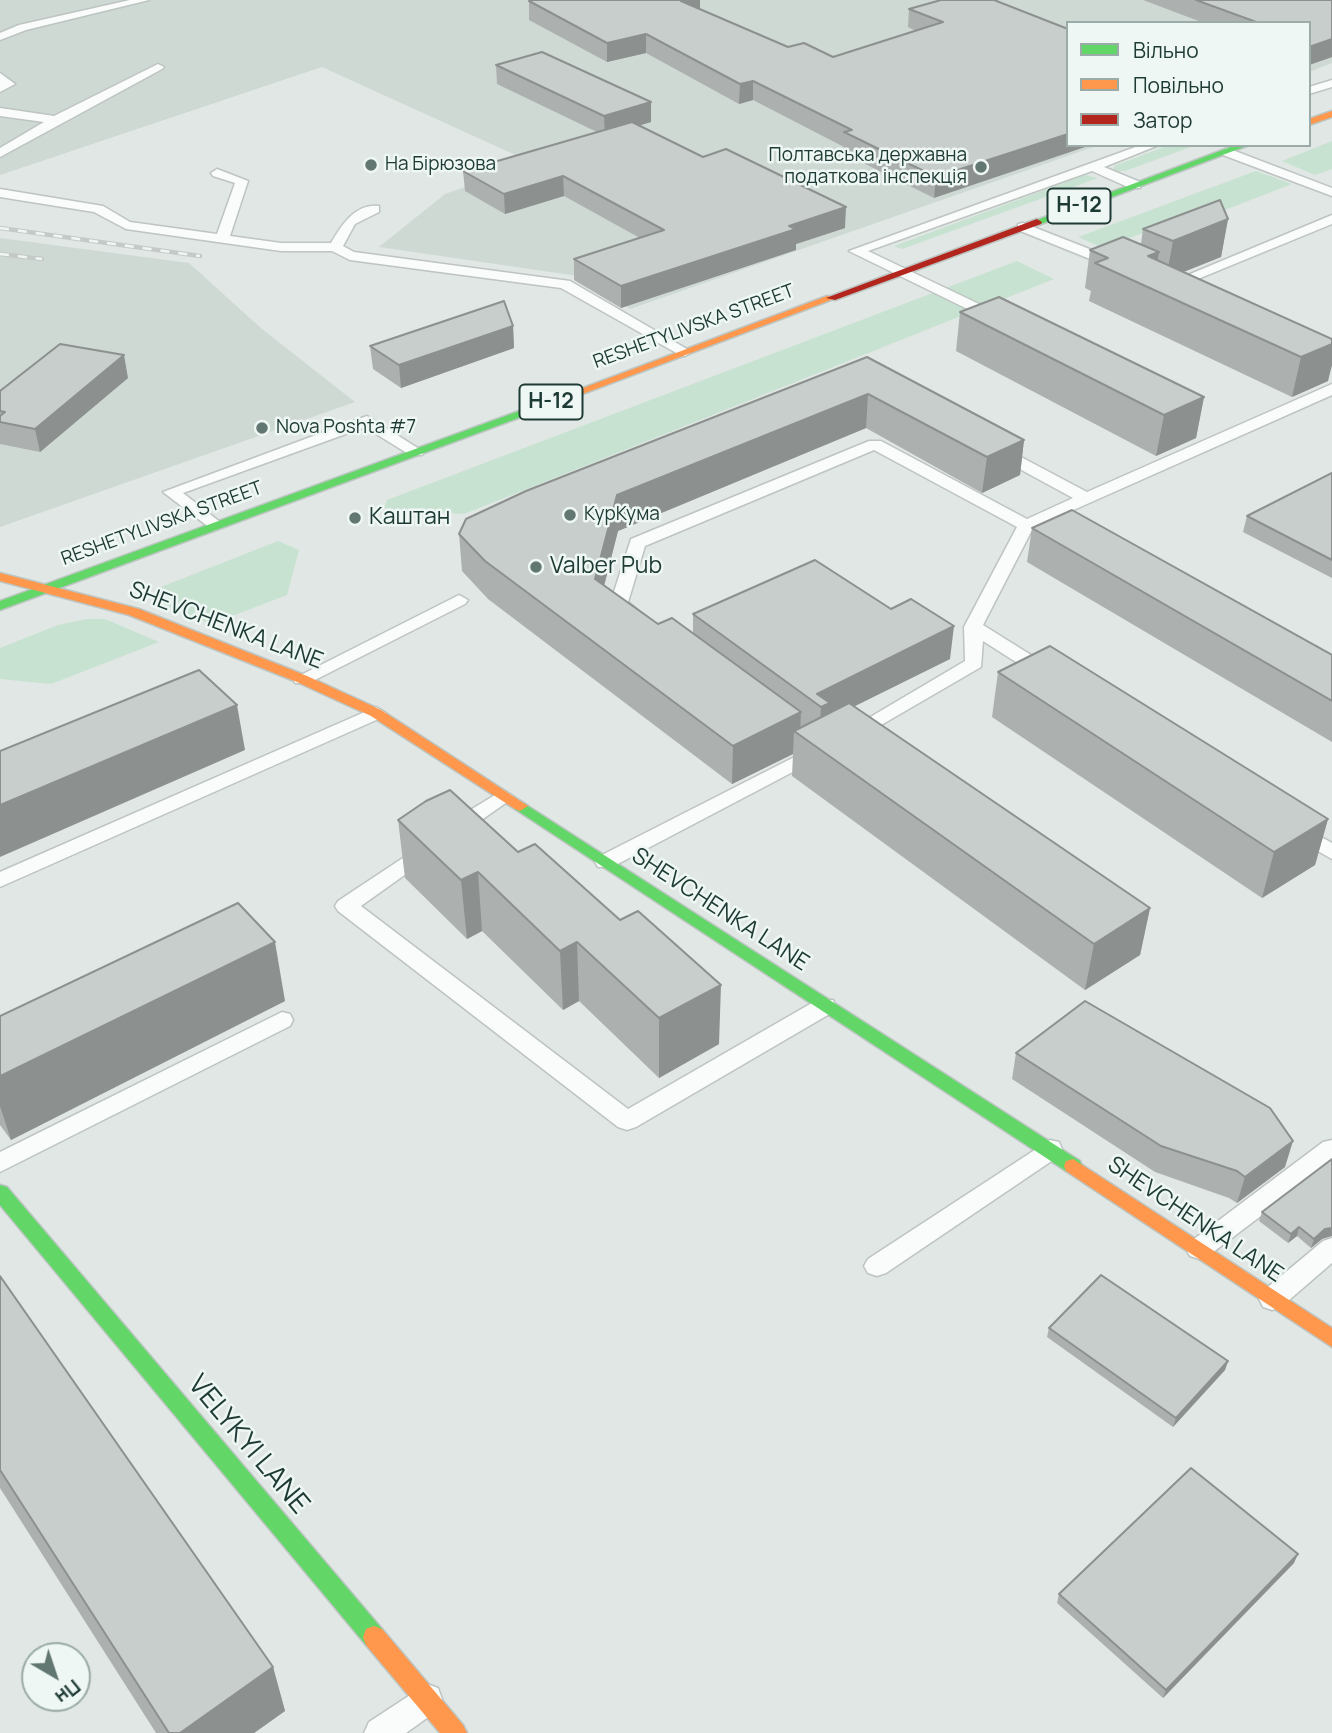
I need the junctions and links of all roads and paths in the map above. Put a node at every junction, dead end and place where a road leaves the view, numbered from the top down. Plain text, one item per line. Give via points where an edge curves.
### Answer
1 (144, 0) edge
2 (0, 37) edge
3 (158, 67) dead end
4 (0, 76) edge
5 (1332, 83) edge
6 (0, 89) edge
7 (1311, 90) edge
8 (0, 112) edge
9 (1332, 114) edge
10 (56, 120) junction
11 (1311, 121) edge
12 (1147, 147) edge
13 (1240, 147) edge
14 (1227, 152) junction
15 (0, 153) edge
16 (1092, 166) junction
17 (217, 173) dead end
18 (1135, 185) junction
19 (1332, 192) edge
20 (0, 193) edge
21 (374, 209) dead end
22 (1332, 219) edge
23 (1023, 227) junction
24 (222, 239) junction
25 (335, 247) junction
26 (1127, 269) edge
27 (901, 272) junction
28 (1190, 298) edge
29 (1012, 325) edge
30 (685, 352) junction
31 (1332, 389) edge
32 (981, 442) edge
33 (416, 452) junction
34 (1086, 498) junction
35 (1059, 512) junction
36 (1083, 525) edge
37 (214, 526) junction
38 (1026, 526) junction
39 (0, 577) edge
40 (48, 588) junction
41 (459, 600) dead end
42 (0, 606) edge
43 (973, 627) junction
44 (652, 628) edge
45 (302, 679) junction
46 (1066, 685) edge
47 (376, 713) junction
48 (796, 735) edge
49 (818, 752) junction
50 (503, 796) junction
51 (1286, 823) edge
52 (1332, 852) edge
53 (605, 862) junction
54 (0, 880) edge
55 (825, 1006) junction
56 (282, 1020) dead end
57 (1050, 1149) junction
58 (1332, 1149) edge
59 (0, 1163) edge
60 (0, 1192) edge
61 (1332, 1248) edge
62 (1199, 1249) junction
63 (877, 1266) dead end
64 (1272, 1298) junction
65 (1332, 1339) edge
66 (427, 1698) junction
67 (380, 1733) edge
68 (455, 1733) edge

1 - 2 lane via 23,27
3 - 10 lane
4 - 6 lane via 9,84
5 - 7 lane
8 - 10 lane
9 - 11 street
10 - 15 lane
12 - 16 lane
13 - 14 street, RESHETYLIVSKA STREET / Н-12
14 - 18 street, RESHETYLIVSKA STREET / Н-12
14 - 19 lane
16 - 18 lane
16 - 27 lane via 856,251
17 - 24 lane via 242,181
18 - 23 street, RESHETYLIVSKA STREET / Н-12
20 - 24 lane via 98,209 126,225
21 - 25 lane via 350,222
22 - 28 lane via 1161,284
23 - 26 lane
23 - 27 street, RESHETYLIVSKA STREET / Н-12
24 - 25 lane via 281,247
25 - 30 lane via 350,256 565,284
27 - 29 lane
27 - 30 street, RESHETYLIVSKA STREET / Н-12
30 - 33 street, RESHETYLIVSKA STREET / Н-12
31 - 34 lane
32 - 34 lane
33 - 37 street, RESHETYLIVSKA STREET / Н-12
33 - 37 lane via 367,421 171,492
34 - 35 lane
35 - 36 lane
35 - 38 lane
37 - 40 street, RESHETYLIVSKA STREET / Н-12
38 - 43 lane
38 - 44 lane via 876,444 637,543 619,604
39 - 40 street, SHEVCHENKA LANE
40 - 42 street, RESHETYLIVSKA STREET / Н-12
40 - 45 street, SHEVCHENKA LANE via 134,612
41 - 45 lane
43 - 46 lane
43 - 49 lane via 974,663
45 - 47 street, SHEVCHENKA LANE
47 - 50 street, SHEVCHENKA LANE
47 - 54 lane
48 - 49 lane
49 - 53 lane
50 - 53 street, SHEVCHENKA LANE
50 - 55 lane via 346,906 627,1121
51 - 52 lane
53 - 55 street, SHEVCHENKA LANE
55 - 57 street, SHEVCHENKA LANE
56 - 59 lane
57 - 62 street, SHEVCHENKA LANE
57 - 63 lane
58 - 62 lane
60 - 66 street, VELYKYI LANE
61 - 64 lane
62 - 64 street, SHEVCHENKA LANE
64 - 65 street, SHEVCHENKA LANE
66 - 67 lane
66 - 68 street, VELYKYI LANE

